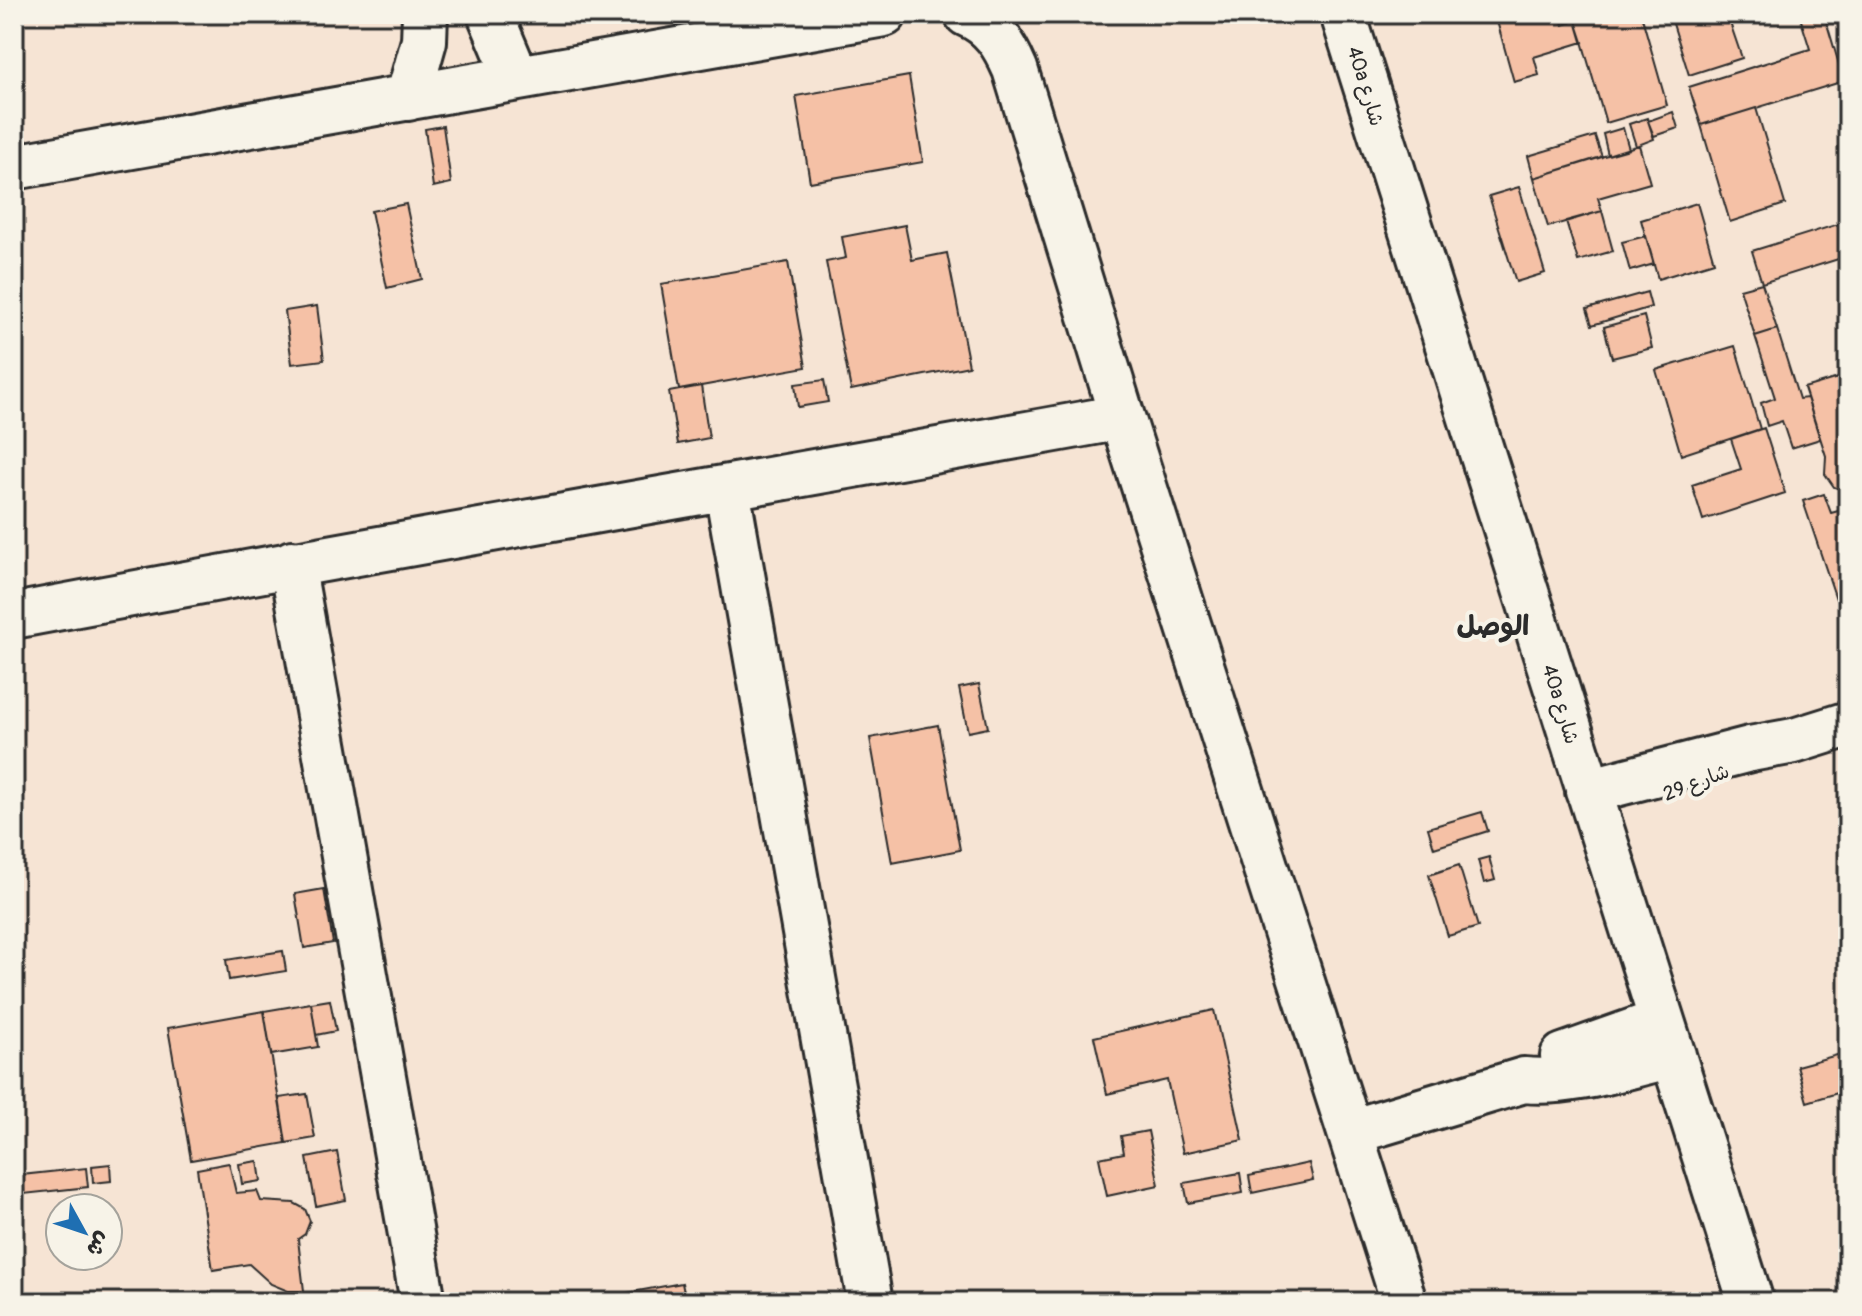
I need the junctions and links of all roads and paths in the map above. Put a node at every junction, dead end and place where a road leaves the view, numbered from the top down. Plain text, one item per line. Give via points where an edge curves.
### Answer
1 (425, 14) edge
2 (490, 14) edge
3 (884, 14) edge
4 (967, 14) edge
5 (1343, 14) edge
6 (516, 76) junction
7 (408, 98) junction
8 (14, 167) edge
9 (1122, 417) junction
10 (727, 489) junction
11 (292, 563) junction
12 (14, 616) edge
13 (1848, 724) edge
14 (1593, 806) junction
15 (1667, 1038) junction
16 (1351, 1132) junction
17 (423, 1302) edge
18 (870, 1302) edge
19 (1404, 1302) edge
20 (1751, 1302) edge

1 - 7 street via 418,70
2 - 6 street
3 - 6 street
4 - 9 street via 981,20 1002,42 1015,69
5 - 14 street, 40a شارع
6 - 7 street
7 - 8 street
9 - 10 street
9 - 16 street
10 - 11 street
10 - 18 street
11 - 12 street
11 - 17 street
13 - 14 street, شارع 29 via 1750,749
14 - 15 street, 40a شارع
15 - 16 street via 1568,1079 1524,1080
15 - 20 street, 40a شارع
16 - 19 street

